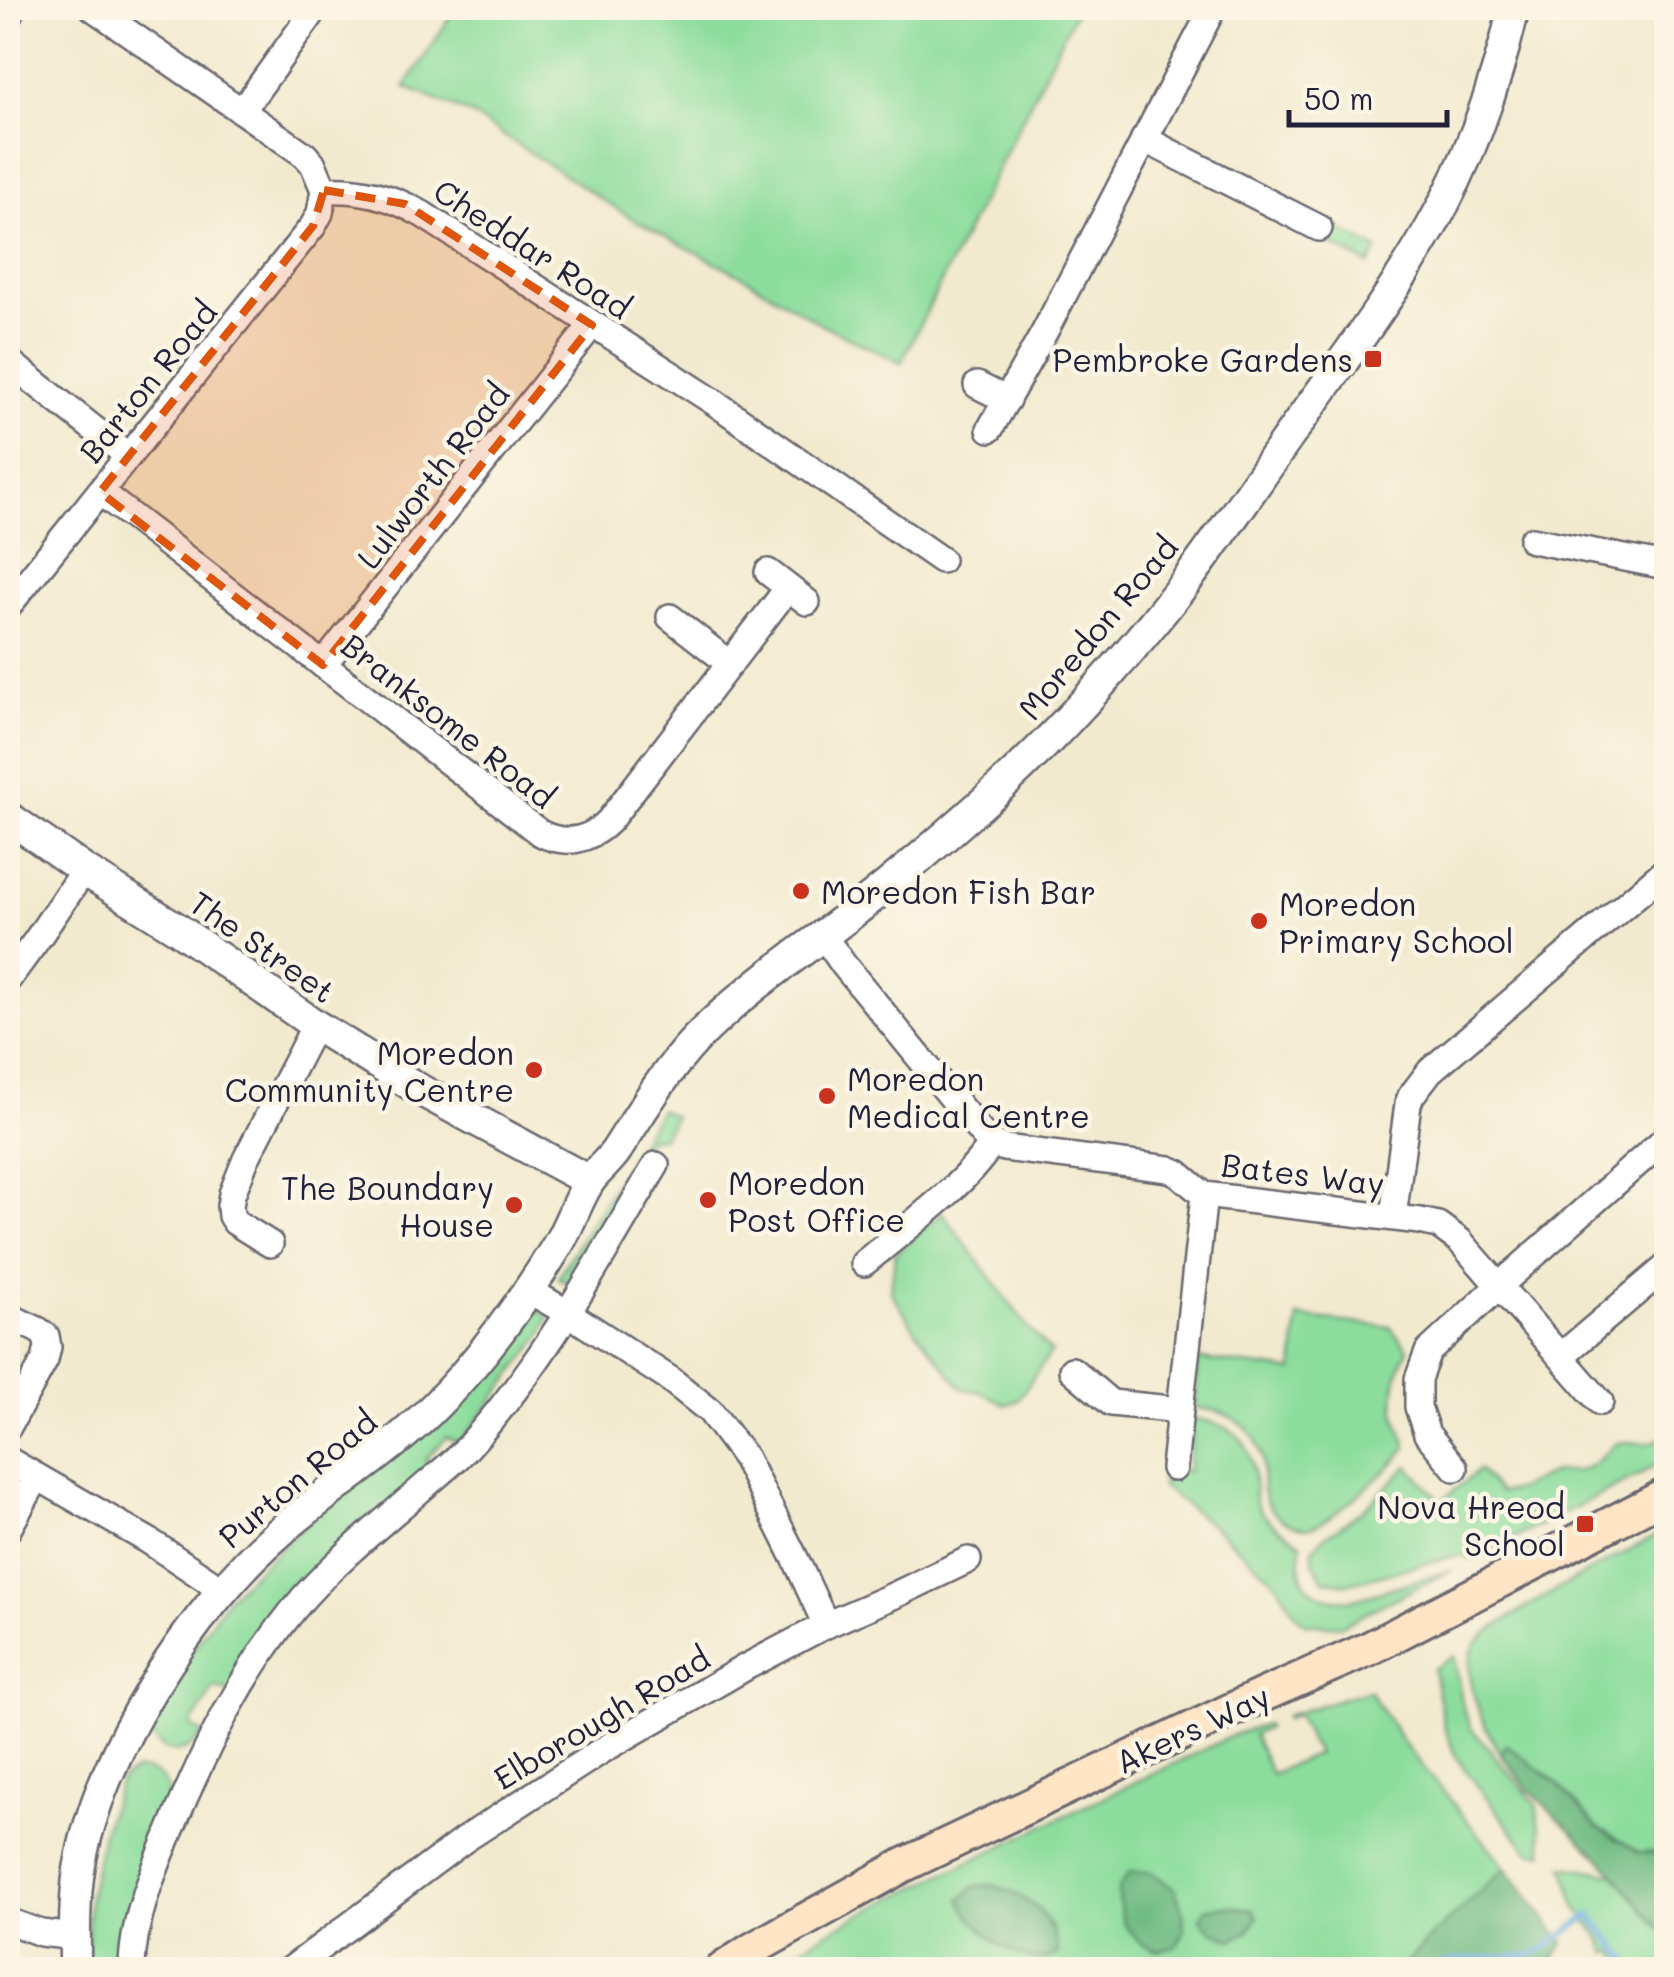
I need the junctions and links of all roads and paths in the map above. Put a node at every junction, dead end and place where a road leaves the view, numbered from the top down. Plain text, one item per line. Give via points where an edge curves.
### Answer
1 (13, 8) edge
2 (93, 8) edge
3 (316, 8) edge
4 (1213, 8) edge
5 (1514, 8) edge
6 (8, 15) edge
7 (242, 111) junction
8 (1144, 138) junction
9 (324, 190) junction
10 (1319, 228) dead end
11 (592, 326) junction
12 (8, 361) edge
13 (977, 384) dead end
14 (1007, 400) junction
15 (990, 428) dead end
16 (128, 456) junction
17 (100, 492) junction
18 (1532, 540) dead end
19 (941, 560) dead end
20 (1666, 566) edge
21 (788, 587) dead end
22 (8, 606) edge
23 (670, 617) dead end
24 (323, 664) junction
25 (730, 664) junction
26 (8, 817) edge
27 (84, 870) junction
28 (1666, 870) edge
29 (823, 935) junction
30 (8, 979) edge
31 (315, 1025) junction
32 (1666, 1138) edge
33 (992, 1143) junction
34 (656, 1165) dead end
35 (589, 1181) junction
36 (1204, 1195) junction
37 (1394, 1217) junction
38 (270, 1244) dead end
39 (864, 1263) dead end
40 (1666, 1267) edge
41 (1500, 1285) junction
42 (528, 1290) junction
43 (568, 1312) junction
44 (8, 1316) edge
45 (1562, 1356) junction
46 (1072, 1370) dead end
47 (1600, 1402) dead end
48 (1180, 1410) junction
49 (8, 1427) edge
50 (8, 1460) edge
51 (1174, 1468) dead end
52 (1455, 1468) dead end
53 (36, 1477) junction
54 (1666, 1495) edge
55 (8, 1530) edge
56 (968, 1560) dead end
57 (221, 1589) junction
58 (826, 1625) junction
59 (8, 1921) edge
60 (75, 1937) junction
61 (132, 1960) edge
62 (75, 1970) edge
63 (290, 1970) edge
64 (721, 1970) edge

1 - 6 street
2 - 7 street
3 - 7 street
4 - 8 street
5 - 29 street, Moredon Road via 1478,128 1431,228 1190,576 1048,742
7 - 9 street via 305,154
8 - 10 street
8 - 14 street
9 - 11 street, Cheddar Road via 371,192 404,204
9 - 16 street, Barton Road via 313,226
11 - 19 street, Cheddar Road
11 - 24 street, Lulworth Road
12 - 16 street
13 - 14 street
14 - 15 street
16 - 17 street, Barton Road
17 - 22 street, Barton Road
17 - 24 street, Branksome Road
18 - 20 street
21 - 25 street, Branksome Road
23 - 25 street
24 - 25 street, Branksome Road via 540,833 571,840 609,821
26 - 27 street, The Street
27 - 30 street
27 - 31 street, The Street
28 - 37 street via 1420,1083 1408,1104
29 - 33 street
29 - 35 street, Moredon Road via 694,1042
31 - 35 street, The Street
31 - 38 street via 232,1194 235,1222
32 - 41 street
33 - 36 street, Bates Way via 1168,1169
33 - 39 street via 959,1181
34 - 43 street
35 - 42 street, Purton Road
36 - 37 street, Bates Way
36 - 48 street
37 - 41 street, Bates Way via 1448,1232
40 - 45 street
41 - 45 street, Bates Way
41 - 52 street via 1430,1350 1418,1379 1422,1421
42 - 43 street
42 - 57 street, Purton Road via 439,1403 284,1528
43 - 58 street via 710,1411 745,1458
43 - 61 street via 465,1450 306,1596 254,1665 191,1780 151,1879
44 - 49 street via 46,1336 48,1347
45 - 47 street, Bates Way
46 - 48 street via 1111,1403
48 - 51 street
50 - 53 street
53 - 55 street
53 - 57 street
54 - 64 main road, Akers Way via 1368,1649 904,1865
56 - 58 street, Elborough Road
57 - 60 street, Purton Road via 154,1686 110,1769 81,1859
58 - 63 street, Elborough Road via 532,1795
59 - 60 street
60 - 62 street, Purton Road

